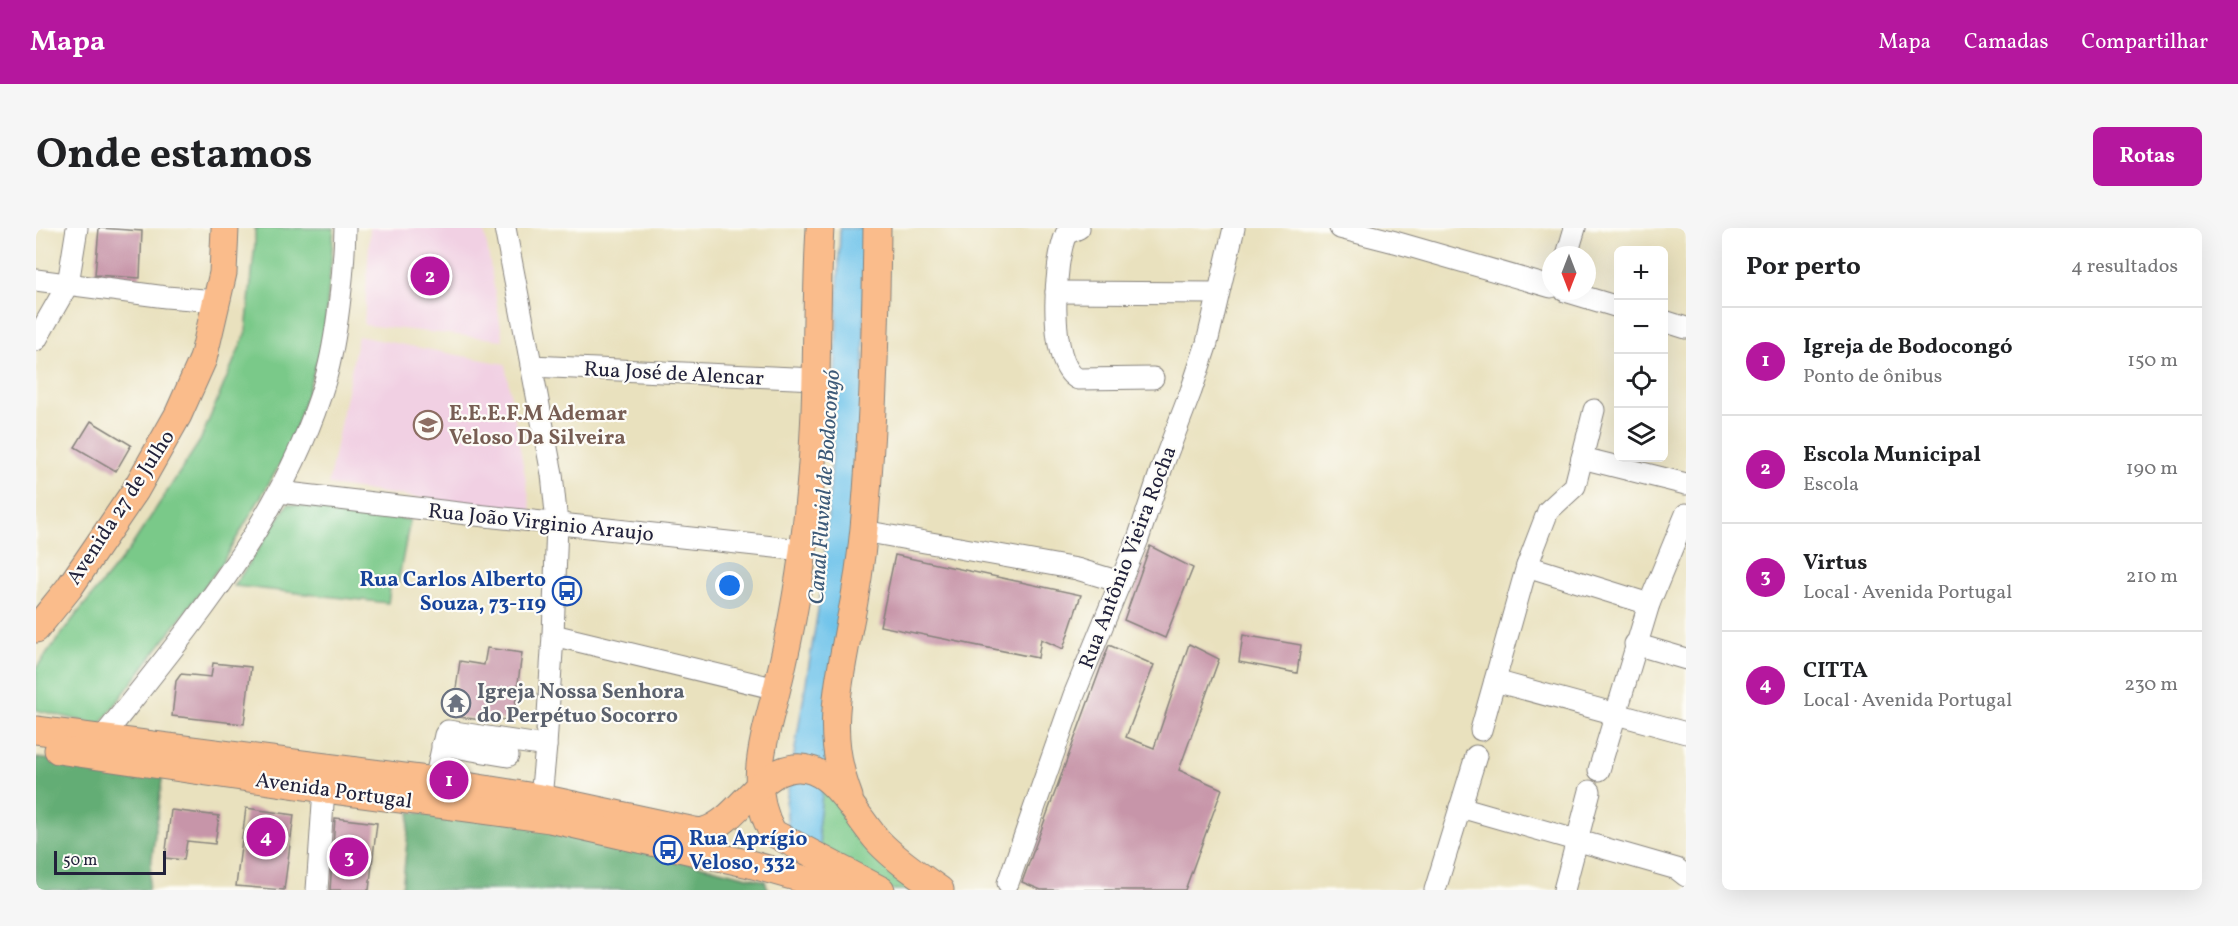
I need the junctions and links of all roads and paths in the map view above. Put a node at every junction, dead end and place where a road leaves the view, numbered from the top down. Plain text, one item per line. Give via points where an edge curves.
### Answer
1 (77, 228) edge
2 (225, 228) edge
3 (345, 228) edge
4 (505, 228) edge
5 (820, 228) edge
6 (877, 228) edge
7 (1079, 228) edge
8 (1234, 228) edge
9 (1340, 228) edge
10 (1575, 228) edge
11 (1570, 246) edge
12 (36, 280) edge
13 (68, 284) junction
14 (1542, 284) edge
15 (1056, 292) junction
16 (1218, 293) junction
17 (1593, 300) edge
18 (217, 301) junction
19 (1614, 307) edge
20 (1668, 322) edge
21 (1686, 328) edge
22 (36, 340) edge
23 (531, 366) junction
24 (1153, 378) dead end
25 (816, 379) junction
26 (1594, 410) dead end
27 (1582, 458) junction
28 (1686, 484) edge
29 (279, 492) junction
30 (1686, 514) edge
31 (557, 523) junction
32 (863, 531) junction
33 (802, 550) junction
34 (1527, 566) junction
35 (1120, 582) junction
36 (1649, 604) junction
37 (41, 619) edge
38 (553, 634) junction
39 (1635, 644) junction
40 (1686, 658) edge
41 (1495, 681) junction
42 (777, 689) junction
43 (1616, 715) junction
44 (1481, 730) dead end
45 (1686, 733) edge
46 (103, 737) junction
47 (55, 739) edge
48 (442, 746) junction
49 (546, 746) junction
50 (36, 748) edge
51 (508, 756) dead end
52 (1476, 756) dead end
53 (1599, 770) dead end
54 (435, 781) junction
55 (766, 788) junction
56 (324, 789) junction
57 (1590, 791) dead end
58 (852, 806) junction
59 (538, 807) junction
60 (1460, 807) junction
61 (1576, 841) junction
62 (1686, 876) edge
63 (834, 880) edge
64 (1008, 883) dead end
65 (317, 890) edge
66 (881, 890) edge
67 (940, 890) edge
68 (1435, 890) edge
69 (1564, 890) edge

1 - 13 street
2 - 18 main road, Avenida 27 de Julho
3 - 29 street via 335,329 325,380
4 - 23 street
5 - 25 main road
6 - 32 main road
7 - 15 street via 1069,231 1064,238
8 - 16 street, Rua Antônio Vieira Rocha
9 - 14 street
10 - 11 street
12 - 13 street
13 - 18 street
13 - 22 street
15 - 16 street
15 - 24 street via 1061,350 1071,376 1078,380
16 - 35 street, Rua Antônio Vieira Rocha via 1191,392
17 - 19 street
18 - 37 main road, Avenida 27 de Julho via 203,359 178,415 135,491
20 - 21 street
23 - 25 street, Rua José de Alencar
23 - 31 street via 552,474
25 - 33 main road
26 - 27 street
27 - 28 street
27 - 34 street via 1575,486 1548,511
29 - 31 street, Rua João Virginio Araujo
29 - 46 street via 241,555
30 - 36 street
31 - 33 street, Rua João Virginio Araujo
31 - 38 street
32 - 35 street via 1077,569
32 - 58 main road via 835,704 838,764
33 - 42 main road
34 - 36 street
34 - 41 street
35 - 64 street, Rua Antônio Vieira Rocha via 1074,695
36 - 39 street
38 - 42 street
38 - 49 street
39 - 40 street
39 - 43 street
41 - 43 street
41 - 44 street
42 - 55 main road via 760,754
43 - 45 street
43 - 53 street
46 - 47 main road, Avenida Portugal
46 - 54 main road, Avenida Portugal
47 - 50 main road, Avenida Portugal
47 - 56 main road, Avenida Portugal
48 - 49 street via 445,735 453,730
48 - 51 street
48 - 54 street
49 - 59 street
52 - 60 street
54 - 59 main road, Avenida Portugal
55 - 58 main road via 789,768 805,767 818,771
55 - 59 main road, Avenida Portugal via 703,831
55 - 63 main road, Avenida Portugal via 765,820 773,833
56 - 59 main road, Avenida Portugal
56 - 65 street
57 - 61 street
58 - 67 main road via 878,841
59 - 63 main road, Avenida Portugal via 750,864
60 - 61 street
60 - 68 street
61 - 62 street via 1677,869
61 - 69 street
63 - 66 main road, Avenida Portugal

